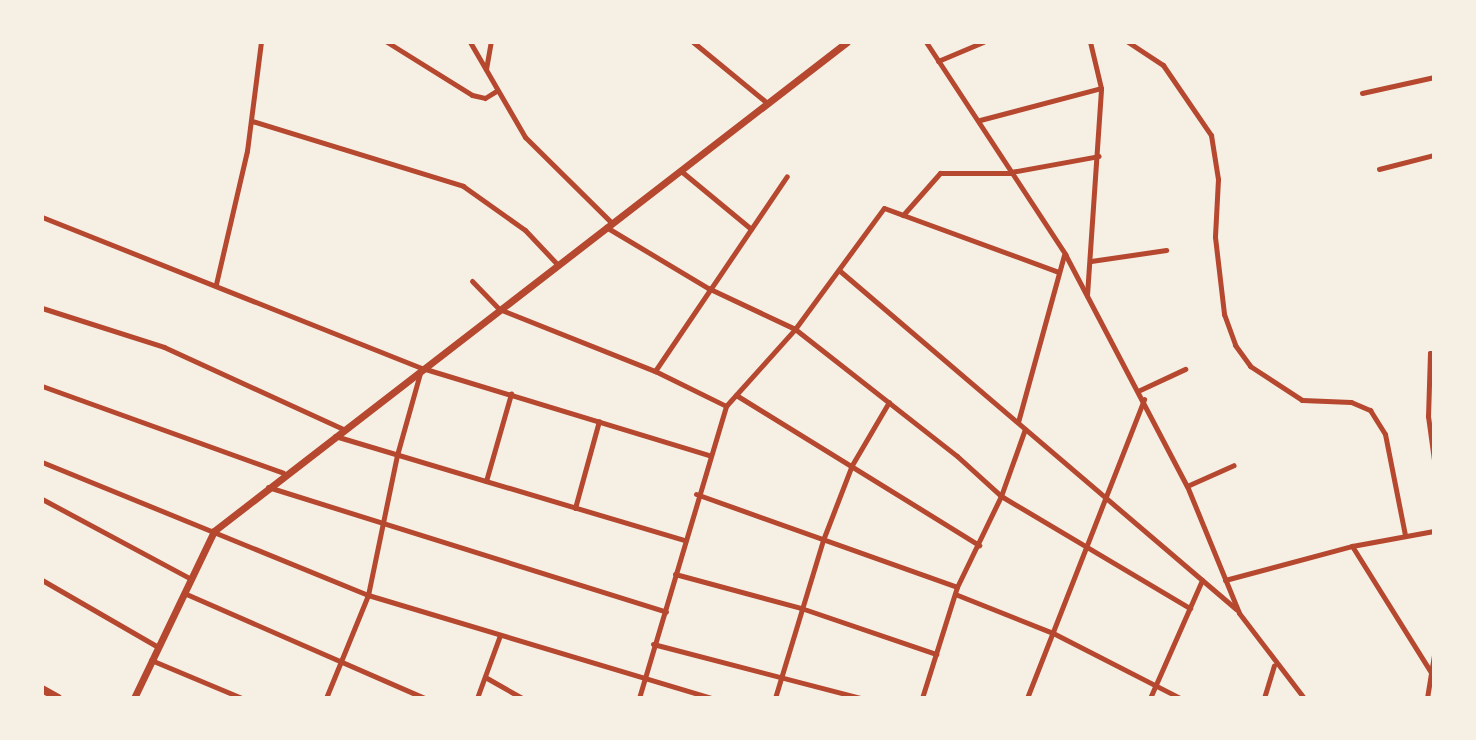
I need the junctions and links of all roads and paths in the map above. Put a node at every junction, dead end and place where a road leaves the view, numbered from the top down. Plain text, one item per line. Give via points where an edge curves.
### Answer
1 (261, 42) edge
2 (387, 42) edge
3 (470, 42) edge
4 (491, 42) edge
5 (693, 42) edge
6 (847, 42) edge
7 (926, 42) edge
8 (983, 42) edge
9 (1090, 42) edge
10 (1128, 42) edge
11 (938, 61) junction
12 (485, 70) junction
13 (1434, 77) edge
14 (1101, 88) junction
15 (496, 91) junction
16 (1362, 93) dead end
17 (766, 102) junction
18 (980, 120) junction
19 (252, 121) junction
20 (1434, 155) edge
21 (1099, 156) junction
22 (679, 169) junction
23 (1379, 169) dead end
24 (1011, 172) junction
25 (787, 176) dead end
26 (903, 215) junction
27 (42, 217) edge
28 (608, 224) junction
29 (751, 229) junction
30 (1166, 250) dead end
31 (1065, 254) junction
32 (1091, 261) junction
33 (557, 264) junction
34 (840, 271) junction
35 (1059, 272) junction
36 (472, 281) dead end
37 (216, 284) junction
38 (708, 288) junction
39 (1087, 296) junction
40 (42, 308) edge
41 (499, 309) junction
42 (795, 329) junction
43 (1434, 353) edge
44 (422, 368) junction
45 (1185, 369) dead end
46 (655, 371) junction
47 (42, 386) edge
48 (1140, 390) junction
49 (511, 394) junction
50 (736, 395) junction
51 (1144, 399) junction
52 (889, 402) junction
53 (726, 406) junction
54 (599, 421) junction
55 (1018, 422) junction
56 (343, 429) junction
57 (1025, 429) junction
58 (334, 435) junction
59 (397, 455) junction
60 (708, 455) junction
61 (1434, 460) edge
62 (42, 462) edge
63 (852, 465) junction
64 (1234, 465) dead end
65 (283, 473) junction
66 (486, 481) junction
67 (1187, 486) junction
68 (267, 487) junction
69 (696, 494) junction
70 (1001, 496) junction
71 (1105, 496) junction
72 (42, 499) edge
73 (575, 508) junction
74 (382, 527) junction
75 (214, 531) junction
76 (1434, 531) edge
77 (1405, 535) junction
78 (683, 540) junction
79 (823, 540) junction
80 (979, 545) junction
81 (1352, 546) junction
82 (1084, 549) junction
83 (675, 574) junction
84 (191, 579) junction
85 (42, 580) edge
86 (1202, 580) junction
87 (1225, 580) junction
88 (956, 591) junction
89 (184, 593) junction
90 (368, 595) junction
91 (801, 608) junction
92 (1190, 608) junction
93 (666, 612) junction
94 (1239, 613) junction
95 (1053, 633) junction
96 (500, 635) junction
97 (653, 644) junction
98 (158, 647) junction
99 (936, 654) junction
100 (1434, 655) edge
101 (151, 660) junction
102 (340, 663) junction
103 (1274, 664) junction
104 (1433, 674) edge
105 (781, 676) junction
106 (485, 677) junction
107 (644, 679) junction
108 (1155, 685) junction
109 (42, 689) edge
110 (58, 698) edge
111 (134, 698) edge
112 (242, 698) edge
113 (326, 698) edge
114 (424, 698) edge
115 (477, 698) edge
116 (522, 698) edge
117 (639, 698) edge
118 (712, 698) edge
119 (775, 698) edge
120 (860, 698) edge
121 (922, 698) edge
122 (1027, 698) edge
123 (1150, 698) edge
124 (1180, 698) edge
125 (1264, 698) edge
126 (1304, 698) edge
127 (1427, 698) edge

1 - 19 street
2 - 15 street via 472,95 485,98
3 - 12 street
4 - 12 street
5 - 17 street
6 - 17 street
7 - 11 street
8 - 11 street
9 - 14 street
10 - 77 street via 1156,57 1211,135 1218,179 1215,237 1224,314 1235,345 1250,366 1302,400 1351,402 1370,410 1385,434
11 - 18 street
12 - 15 street
13 - 16 street
14 - 18 street
14 - 21 street
15 - 28 street via 525,137
17 - 22 street
18 - 24 street
19 - 33 street via 463,186 525,230
19 - 37 street
20 - 23 street
21 - 24 street
21 - 32 street
22 - 28 street
22 - 29 street
24 - 26 street via 940,173
24 - 31 street
25 - 29 street
26 - 34 street via 884,208
26 - 35 street
27 - 37 street
28 - 33 street
28 - 38 street
29 - 38 street
30 - 32 street
31 - 35 street
31 - 39 street
32 - 39 street
33 - 41 street
34 - 42 street
34 - 55 street
35 - 55 street
36 - 41 street
37 - 44 street
38 - 42 street
38 - 46 street
39 - 48 street
40 - 56 street via 164,347
41 - 44 street
41 - 46 street
42 - 50 street
42 - 52 street
43 - 61 street via 1428,416
44 - 49 street
44 - 56 street
44 - 59 street
45 - 48 street
46 - 53 street
47 - 65 street
48 - 51 street
49 - 54 street
49 - 66 street
50 - 53 street
50 - 63 street
51 - 67 street
51 - 71 street
52 - 63 street
52 - 70 street
53 - 60 street
54 - 60 street
54 - 73 street
55 - 57 street
56 - 58 street
57 - 70 street
57 - 71 street
58 - 59 street
58 - 65 street
59 - 66 street
59 - 74 street
60 - 69 street
62 - 75 street
63 - 79 street
63 - 80 street
64 - 67 street
65 - 68 street
66 - 73 street
67 - 87 street
68 - 74 street
68 - 75 street
69 - 78 street
69 - 79 street
70 - 80 street
70 - 82 street
71 - 82 street
71 - 86 street
72 - 84 street
73 - 78 street
74 - 90 street
74 - 93 street
75 - 84 street
75 - 90 street
76 - 77 street
77 - 81 street
78 - 83 street
79 - 88 street
79 - 91 street
80 - 88 street
81 - 87 street
81 - 104 street
82 - 92 street
82 - 95 street
83 - 91 street
83 - 93 street
84 - 89 street
85 - 98 street
86 - 92 street
86 - 94 street
87 - 94 street
88 - 95 street
88 - 99 street
89 - 98 street
89 - 102 street
90 - 96 street
90 - 102 street
91 - 99 street
91 - 105 street
92 - 108 street
93 - 97 street
94 - 103 street
95 - 108 street
95 - 122 street
96 - 106 street
96 - 107 street
97 - 105 street
97 - 107 street
98 - 101 street
99 - 121 street
100 - 104 street
101 - 111 street
101 - 112 street
102 - 113 street
102 - 114 street
103 - 125 street
103 - 126 street
104 - 127 street
105 - 119 street
105 - 120 street
106 - 115 street
106 - 116 street
107 - 117 street
107 - 118 street
108 - 123 street
108 - 124 street
109 - 110 main road

